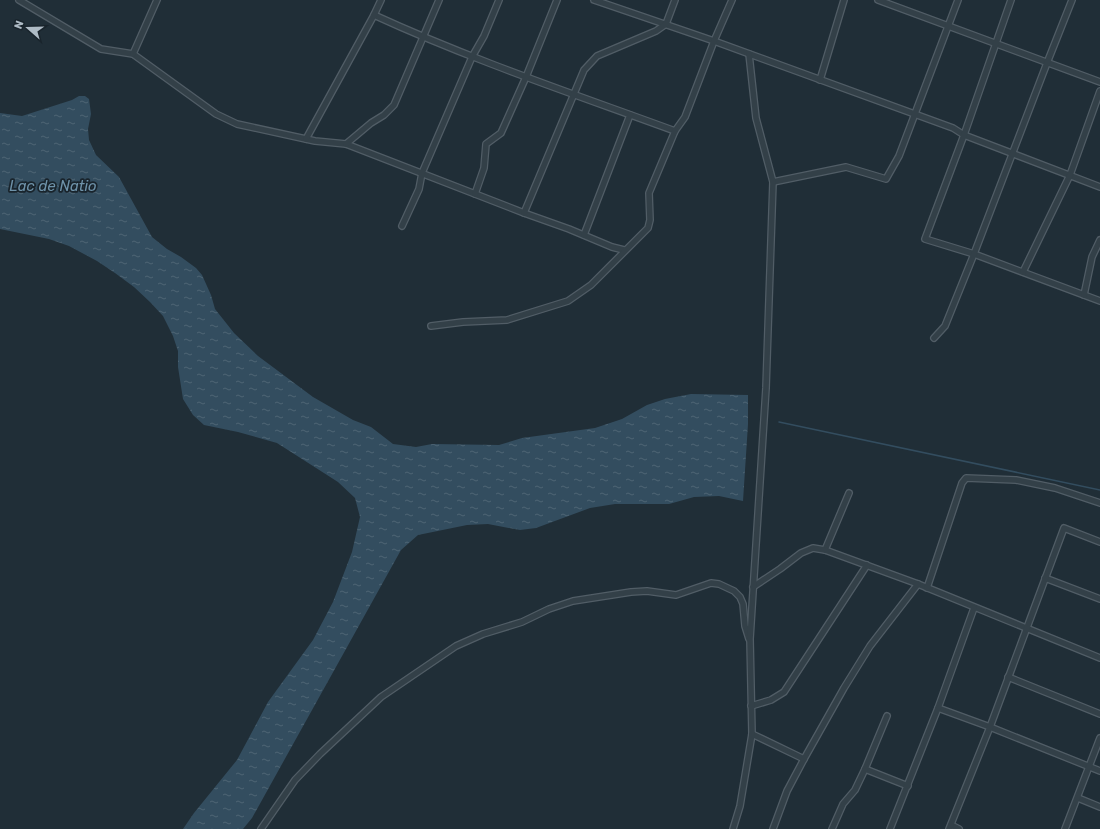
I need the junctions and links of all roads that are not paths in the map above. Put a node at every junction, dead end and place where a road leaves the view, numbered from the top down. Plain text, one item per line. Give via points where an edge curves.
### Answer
1 (19, 0) edge
2 (157, 0) edge
3 (381, 0) edge
4 (439, 0) edge
5 (499, 0) edge
6 (557, 0) edge
7 (594, 0) edge
8 (675, 0) edge
9 (732, 0) edge
10 (844, 0) edge
11 (878, 0) edge
12 (958, 0) edge
13 (1012, 0) edge
14 (1072, 0) edge
15 (374, 15) junction
16 (666, 24) junction
17 (948, 25) junction
18 (423, 38) junction
19 (714, 40) junction
20 (996, 43) junction
21 (133, 54) junction
22 (749, 54) junction
23 (472, 57) junction
24 (1047, 62) junction
25 (526, 77) junction
26 (820, 80) junction
27 (1100, 82) edge
28 (1100, 91) edge
29 (574, 94) junction
30 (914, 114) junction
31 (630, 115) junction
32 (675, 132) junction
33 (964, 135) junction
34 (306, 139) junction
35 (346, 144) junction
36 (1012, 155) junction
37 (422, 173) junction
38 (1070, 175) junction
39 (773, 182) junction
40 (1100, 188) edge
41 (475, 194) junction
42 (524, 213) junction
43 (402, 226) dead end
44 (584, 235) junction
45 (1100, 240) edge
46 (624, 250) junction
47 (974, 254) junction
48 (1023, 272) junction
49 (1084, 295) junction
50 (1100, 301) edge
51 (431, 326) dead end
52 (934, 338) dead end
53 (849, 493) dead end
54 (1100, 503) edge
55 (1100, 542) edge
56 (825, 550) junction
57 (867, 565) junction
58 (1045, 578) junction
59 (918, 584) junction
60 (753, 587) junction
61 (927, 588) junction
62 (1100, 598) edge
63 (974, 608) junction
64 (1026, 628) junction
65 (750, 639) junction
66 (1100, 658) edge
67 (1008, 677) junction
68 (751, 706) junction
69 (938, 708) junction
70 (1100, 714) edge
71 (887, 716) dead end
72 (990, 726) junction
73 (752, 734) junction
74 (1100, 738) edge
75 (804, 759) junction
76 (1089, 767) junction
77 (865, 769) junction
78 (1100, 771) edge
79 (908, 786) junction
80 (1078, 798) junction
81 (1100, 807) edge
82 (950, 827) edge
83 (261, 829) edge
84 (733, 829) edge
85 (773, 829) edge
86 (832, 829) edge
87 (890, 829) edge
88 (959, 829) edge
89 (1065, 829) edge

1 - 21 street via 101,49
2 - 21 street
3 - 15 street
4 - 18 street
5 - 23 street
6 - 25 street
7 - 16 street
8 - 16 street
9 - 19 street
10 - 26 street
11 - 17 street
12 - 17 street
13 - 20 street
14 - 24 street
15 - 18 street
15 - 34 street
16 - 19 street
16 - 29 street via 656,31 597,56 584,70
17 - 20 street
17 - 30 street
18 - 23 street
18 - 35 street via 394,105
19 - 22 street
19 - 32 street via 685,117
20 - 24 street
20 - 33 street
21 - 34 street via 216,114 237,124
22 - 26 street
22 - 39 street via 756,118
23 - 25 street
23 - 37 street
24 - 27 street
24 - 36 street
25 - 29 street
25 - 41 street via 501,134 486,144 484,168
26 - 30 street
28 - 38 street
29 - 31 street
29 - 42 street
30 - 33 street via 953,128
30 - 39 street via 899,156 886,178 846,167
31 - 32 street
31 - 44 street
32 - 46 street via 649,193 648,228
33 - 36 street
33 - 47 street via 925,239
34 - 35 street
35 - 37 street
36 - 38 street
36 - 47 street
37 - 41 street
37 - 43 street via 419,189
38 - 40 street
38 - 48 street
39 - 60 street via 766,388
41 - 42 street
42 - 44 street
44 - 46 street
45 - 49 street via 1092,256
46 - 51 street via 591,285 568,301 507,320
47 - 48 street
47 - 52 street via 945,326
48 - 49 street
49 - 50 street
53 - 56 street
54 - 61 street via 1055,488 1016,480 966,478
55 - 58 street via 1064,528
56 - 57 street
56 - 60 street via 813,548 801,553
57 - 59 street
57 - 68 street via 784,692 771,700
58 - 62 street
58 - 64 street
59 - 61 street
59 - 75 street via 870,646
60 - 65 street
61 - 63 street
63 - 64 street
63 - 69 street
64 - 66 street
64 - 67 street
65 - 68 street
65 - 83 street via 740,597 720,584 711,583 676,595 647,591 573,601 522,622 483,634 456,646 381,697 295,780
67 - 70 street
67 - 72 street
68 - 73 street
69 - 72 street
69 - 79 street
71 - 77 street
72 - 76 street
72 - 82 street
73 - 75 street
73 - 84 street via 740,806
74 - 76 street
75 - 85 street via 787,791
76 - 78 street
76 - 80 street
77 - 79 street
77 - 86 street via 855,790 843,804
79 - 87 street
80 - 81 street
80 - 89 street
82 - 88 street

